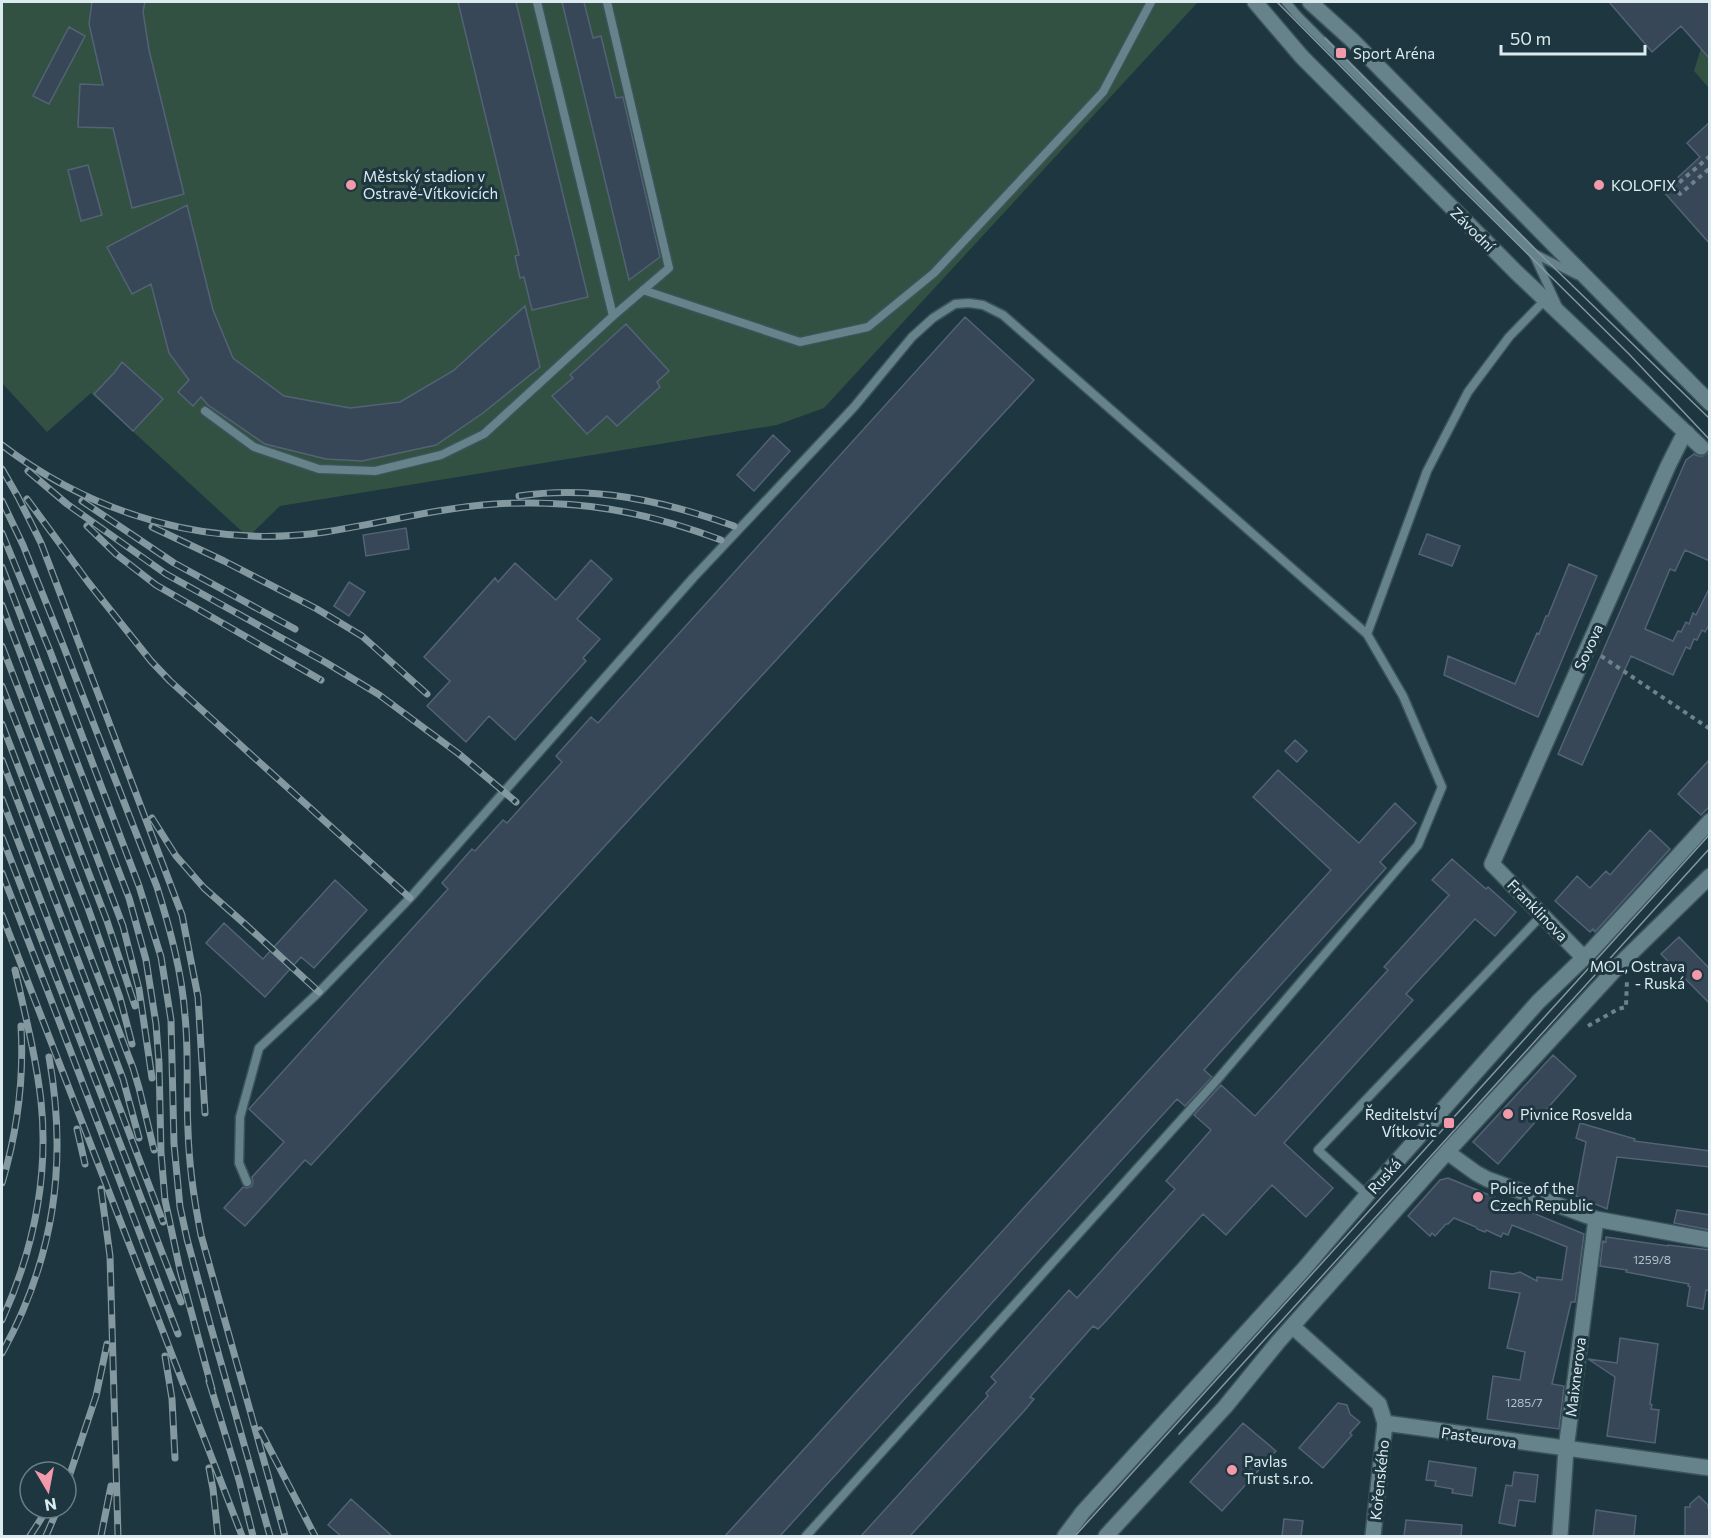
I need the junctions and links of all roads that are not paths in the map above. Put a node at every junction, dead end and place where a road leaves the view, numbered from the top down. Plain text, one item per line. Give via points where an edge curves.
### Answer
1 (537, 2) edge
2 (607, 2) edge
3 (1151, 2) edge
4 (1255, 2) edge
5 (1279, 2) edge
6 (1286, 2) edge
7 (1311, 2) edge
8 (1297, 15) junction
9 (1533, 253) junction
10 (1592, 282) junction
11 (643, 290) junction
12 (1546, 299) junction
13 (1560, 313) junction
14 (613, 316) junction
15 (1710, 404) edge
16 (205, 411) dead end
17 (1687, 433) junction
18 (1701, 447) dead end
19 (1367, 634) junction
20 (1710, 821) edge
21 (1492, 864) joint
22 (1710, 876) edge
23 (1542, 915) junction
24 (1583, 957) junction
25 (1447, 1152) junction
26 (247, 1182) dead end
27 (1367, 1195) junction
28 (1596, 1219) junction
29 (1710, 1240) edge
30 (1292, 1326) junction
31 (1385, 1423) junction
32 (1566, 1449) junction
33 (1710, 1468) edge
34 (806, 1536) edge
35 (1065, 1536) edge
36 (1106, 1536) edge
37 (1373, 1536) edge
38 (1560, 1536) edge

1 - 14 lane
2 - 11 lane via 669,268
3 - 11 lane via 1103,92 934,273 868,327 800,342
4 - 12 street, Závodní via 1308,62
5 - 8 lane
6 - 8 lane
7 - 10 street
8 - 9 lane
9 - 10 lane
9 - 13 lane
10 - 15 street
11 - 14 lane
12 - 13 street, Závodní
12 - 19 lane via 1509,337 1468,392 1427,471
13 - 17 street, Závodní
14 - 16 lane via 484,434 441,455 375,471 319,469 254,447
17 - 18 street, Závodní
17 - 21 street, Sovova via 1668,465
19 - 26 lane via 1003,315 983,305 955,304 912,337 410,898 259,1048 240,1117 238,1162
19 - 34 lane via 1403,696 1443,787 1418,845 1217,1080
20 - 24 street, Ruská
21 - 23 street, Franklinova
22 - 25 street, Ruská via 1624,960
23 - 24 street, Franklinova
23 - 27 lane via 1318,1149
24 - 27 street, Ruská via 1538,1002
25 - 28 street via 1487,1179
25 - 30 street, Ruská
27 - 35 street, Ruská
28 - 29 street
28 - 32 street, Maixnerova
30 - 31 street via 1379,1404
30 - 36 street, Ruská via 1225,1407
31 - 32 street, Pasteurova
31 - 37 street, Kořenského
32 - 33 street, Pasteurova
32 - 38 street, Maixnerova

